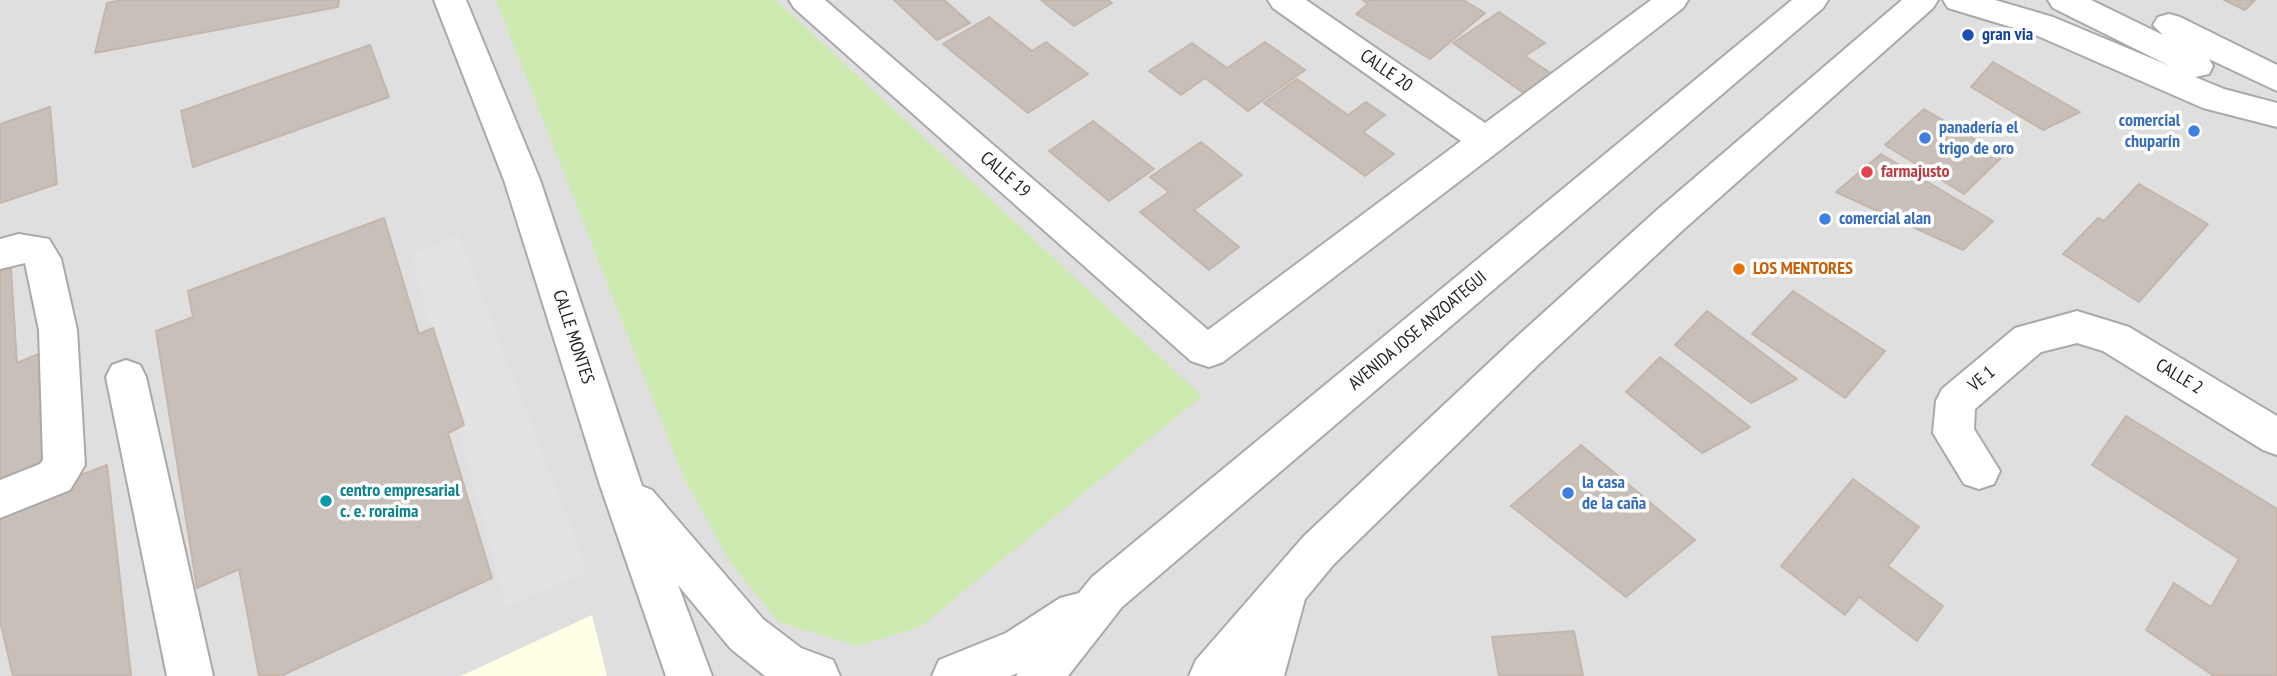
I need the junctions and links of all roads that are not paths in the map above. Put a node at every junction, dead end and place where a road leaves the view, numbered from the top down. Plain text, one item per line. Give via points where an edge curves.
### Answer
1 (450, 0) edge
2 (805, 0) edge
3 (1284, 0) edge
4 (1672, 0) edge
5 (1812, 0) edge
6 (1922, 0) edge
7 (1959, 0) edge
8 (2064, 0) edge
9 (2121, 0) edge
10 (2174, 0) edge
11 (2277, 67) edge
12 (2277, 79) edge
13 (2277, 106) edge
14 (2277, 116) edge
15 (1487, 142) junction
16 (0, 254) edge
17 (2077, 327) joint
18 (126, 377) dead end
19 (2277, 437) edge
20 (1979, 471) dead end
21 (621, 485) junction
22 (0, 499) edge
23 (1287, 588) junction
24 (1107, 592) junction
25 (190, 676) edge
26 (689, 676) edge
27 (817, 676) edge
28 (955, 676) edge
29 (1039, 676) edge
30 (1212, 676) edge
31 (1261, 676) edge

1 - 21 street, CALLE MONTES via 522,180
2 - 15 street, CALLE 19 via 1205,350 1214,349
3 - 15 street, CALLE 20
4 - 15 street
5 - 24 street, AVENIDA JOSE ANZOATEGUI
6 - 23 street via 1525,353 1320,550
7 - 14 street via 2042,25 2215,99
8 - 13 street
9 - 12 street
10 - 11 street
16 - 22 street via 36,249 43,259 58,330 64,465 55,477
17 - 19 street, CALLE 2 via 2115,338
17 - 20 street, VE 1 via 2029,339 1956,401 1953,433
18 - 25 street
21 - 26 street, CALLE MONTES
21 - 27 street via 747,634 786,664
23 - 30 street
23 - 31 street
24 - 28 street via 1022,649
24 - 29 street, AVENIDA JOSE ANZOATEGUI

